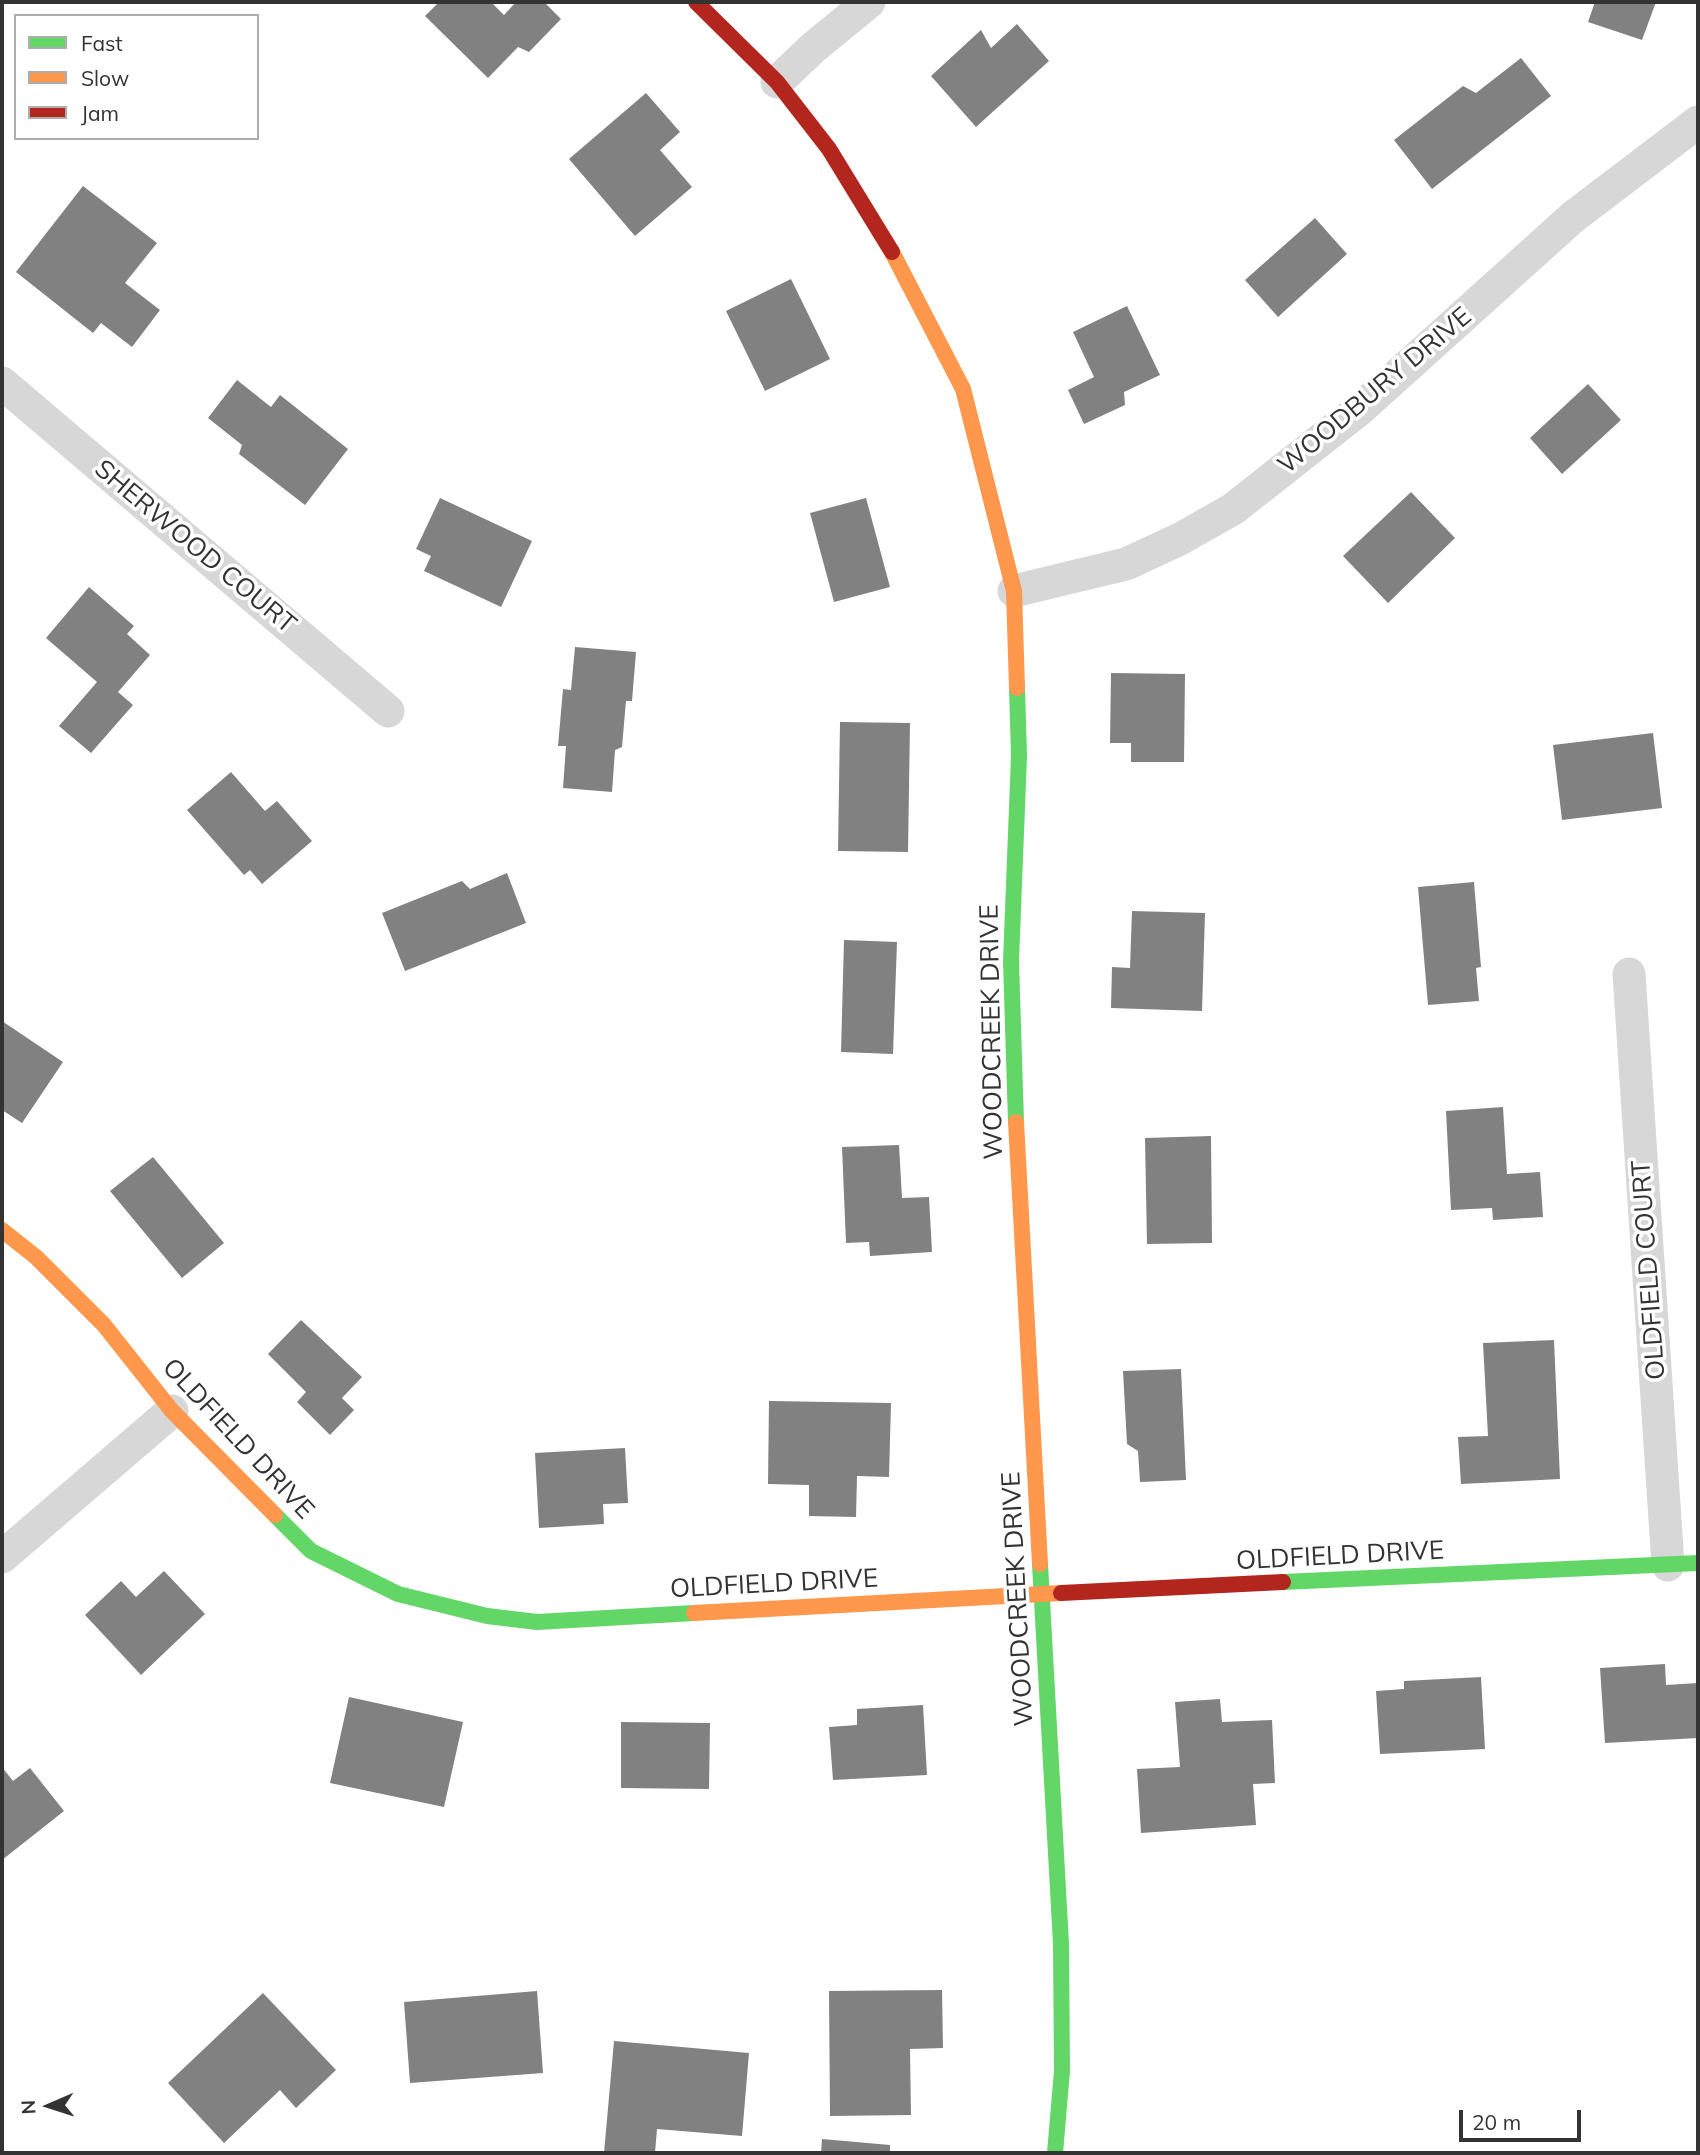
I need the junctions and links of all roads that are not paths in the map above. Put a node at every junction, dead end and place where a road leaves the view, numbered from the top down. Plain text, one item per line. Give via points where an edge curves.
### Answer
1 (696, 2) edge
2 (869, 2) edge
3 (777, 82) junction
4 (1698, 122) edge
5 (2, 383) edge
6 (1014, 591) junction
7 (388, 711) dead end
8 (1629, 974) dead end
9 (2, 1230) edge
10 (172, 1411) junction
11 (2, 1557) edge
12 (1683, 1564) edge
13 (1042, 1594) junction
14 (1055, 2153) edge

1 - 3 street, WOODCREEK DRIVE
2 - 3 street
3 - 6 street, WOODCREEK DRIVE via 829,149 892,251 963,389
4 - 6 street, WOODBURY DRIVE via 1573,217 1360,409 1233,509 1126,564
5 - 7 street, SHERWOOD COURT
6 - 13 street, WOODCREEK DRIVE via 1019,756 1011,961 1015,1108
8 - 12 street, OLDFIELD COURT
9 - 10 street, OLDFIELD DRIVE via 104,1325
10 - 11 street
10 - 13 street, OLDFIELD DRIVE via 311,1551 398,1594 487,1616 537,1622
12 - 13 street, OLDFIELD DRIVE
13 - 14 street, WOODCREEK DRIVE via 1061,1957 1062,2071

